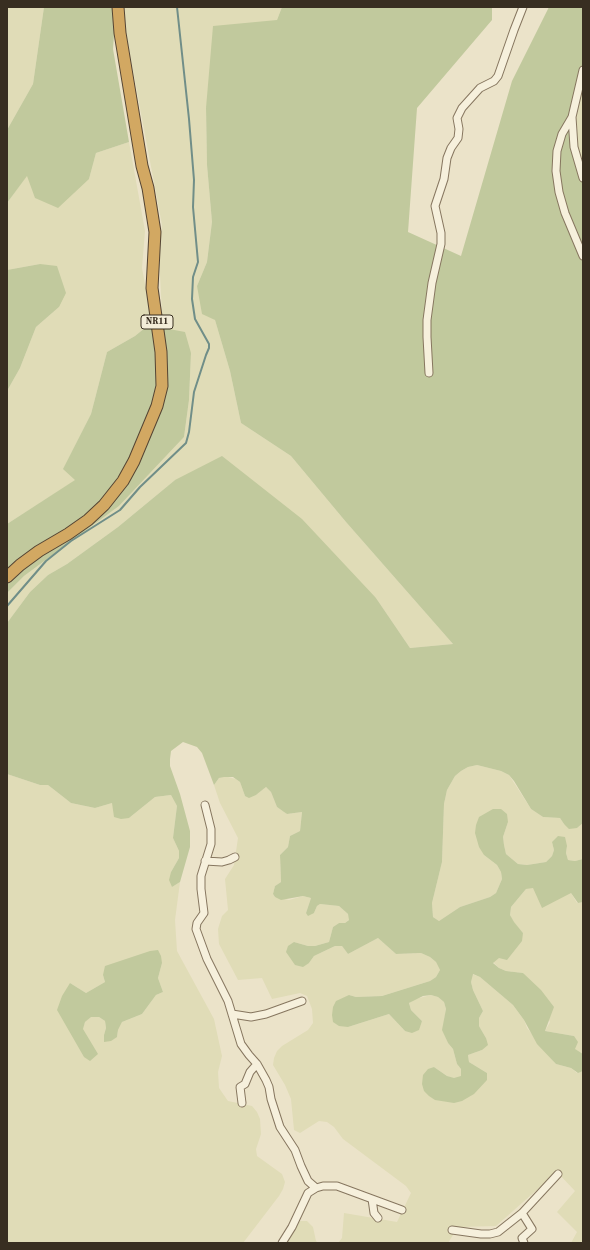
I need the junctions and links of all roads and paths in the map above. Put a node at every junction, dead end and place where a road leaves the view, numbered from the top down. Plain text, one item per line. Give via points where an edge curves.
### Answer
1 (118, 7) edge
2 (524, 7) edge
3 (583, 70) edge
4 (572, 117) junction
5 (583, 178) edge
6 (583, 256) edge
7 (429, 373) dead end
8 (7, 577) edge
9 (205, 805) dead end
10 (235, 857) dead end
11 (205, 861) junction
12 (302, 1001) dead end
13 (232, 1014) junction
14 (257, 1064) junction
15 (242, 1103) dead end
16 (558, 1174) dead end
17 (316, 1188) junction
18 (372, 1199) junction
19 (402, 1210) dead end
20 (522, 1213) junction
21 (378, 1218) dead end
22 (452, 1230) dead end
23 (282, 1243) edge
24 (524, 1243) edge

1 - 8 highway, NR11 via 120,33 155,232 152,288 161,352 162,386 157,406 134,461 123,481 104,505 88,520 39,551
2 - 7 street via 498,76 480,88 462,108 457,118 458,138 451,148 435,206 441,244 427,320
3 - 4 street
4 - 5 street via 574,147
4 - 6 street via 562,134 557,151 556,171 565,213
9 - 11 street via 212,836
10 - 11 street via 222,862
11 - 13 street via 201,883 204,913 196,929 200,944 226,996
12 - 13 street via 251,1017
13 - 14 street via 241,1044
14 - 15 street via 245,1084 240,1087
14 - 17 street via 269,1087 280,1127 295,1150 308,1181
16 - 20 street
17 - 18 street via 337,1186
17 - 23 street via 308,1193
18 - 19 street
18 - 21 street via 374,1213
20 - 22 street via 498,1232 490,1234
20 - 24 street via 532,1229 522,1238

